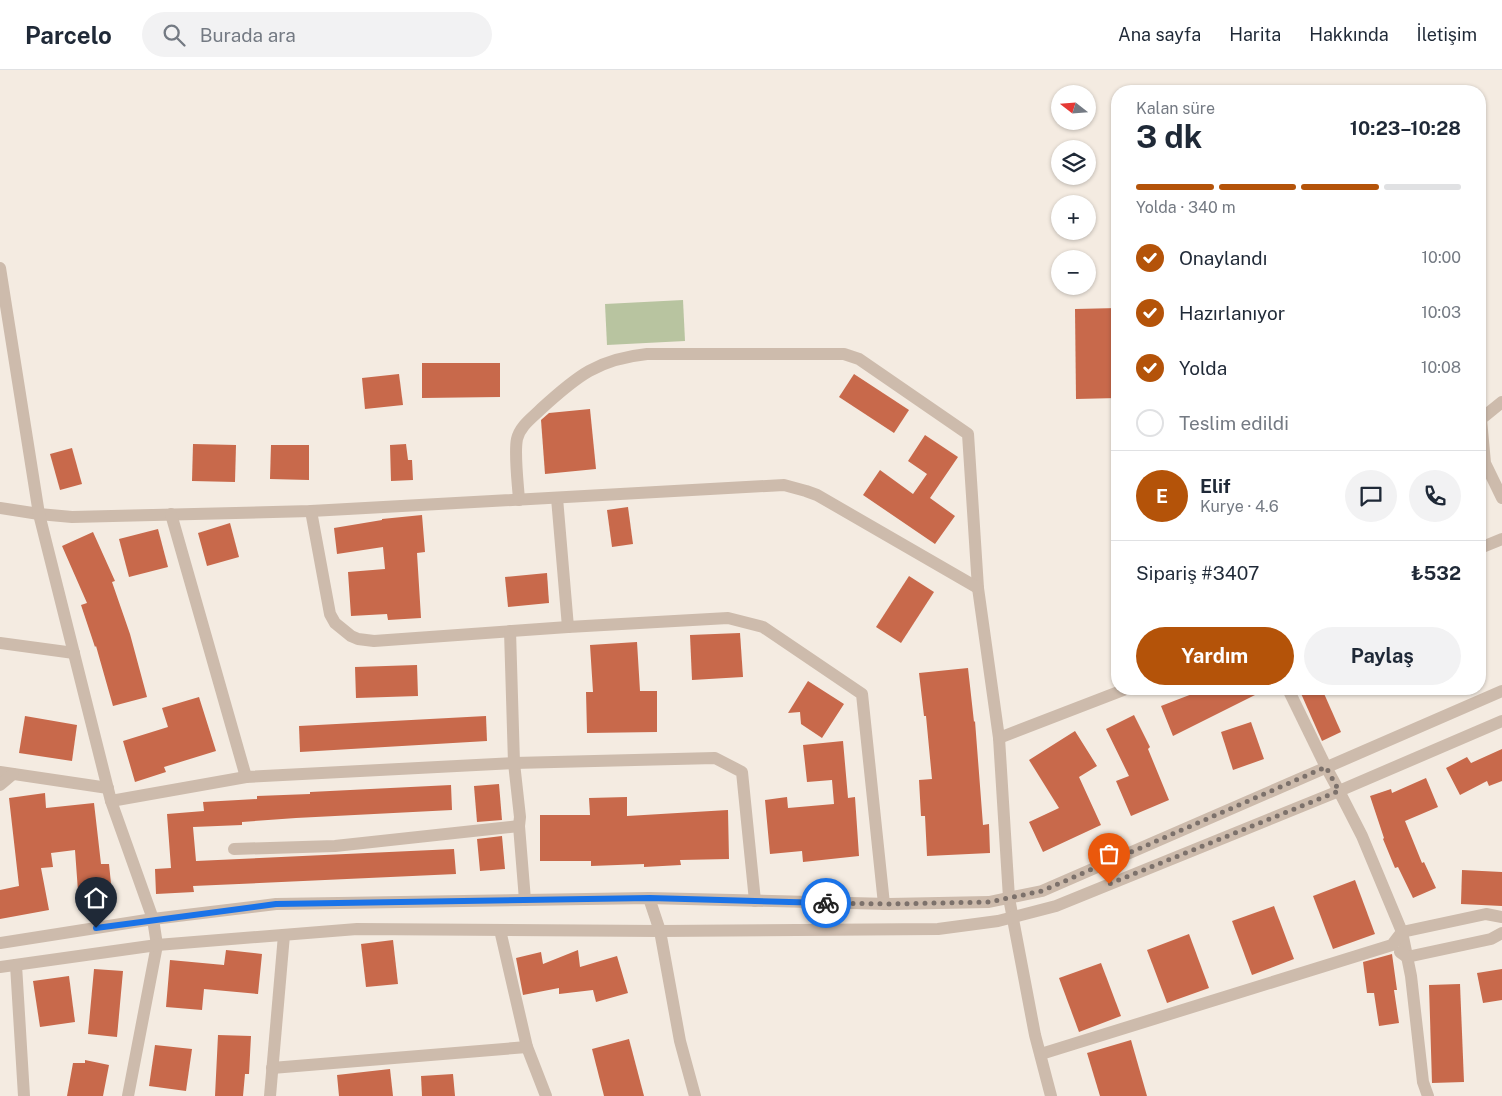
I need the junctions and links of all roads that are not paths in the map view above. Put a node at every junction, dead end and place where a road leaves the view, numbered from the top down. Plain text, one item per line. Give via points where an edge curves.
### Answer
1 (0, 268) edge
2 (1502, 402) edge
3 (1486, 415) edge
4 (1486, 465) edge
5 (557, 498) junction
6 (1502, 498) edge
7 (519, 500) junction
8 (0, 508) edge
9 (311, 511) junction
10 (39, 514) junction
11 (171, 514) junction
12 (1502, 539) edge
13 (1486, 546) edge
14 (978, 588) junction
15 (568, 627) junction
16 (510, 631) junction
17 (0, 643) edge
18 (74, 653) junction
19 (1502, 691) edge
20 (1111, 695) edge
21 (1291, 695) edge
22 (1502, 721) edge
23 (999, 738) junction
24 (514, 763) junction
25 (1326, 767) junction
26 (0, 772) edge
27 (13, 774) junction
28 (246, 777) junction
29 (0, 785) edge
30 (108, 788) junction
31 (1339, 791) junction
32 (112, 801) junction
33 (519, 826) junction
34 (234, 849) dead end
35 (650, 898) junction
36 (1009, 898) junction
37 (525, 900) junction
38 (755, 901) junction
39 (884, 904) junction
40 (1012, 917) junction
41 (1502, 917) edge
42 (153, 919) junction
43 (500, 930) junction
44 (660, 930) junction
45 (1402, 932) junction
46 (1502, 932) edge
47 (284, 935) junction
48 (0, 943) edge
49 (157, 945) junction
50 (1392, 945) junction
51 (1407, 957) junction
52 (16, 965) junction
53 (0, 967) edge
54 (527, 1047) junction
55 (1040, 1054) junction
56 (272, 1068) junction
57 (24, 1096) edge
58 (128, 1096) edge
59 (270, 1096) edge
60 (546, 1096) edge
61 (695, 1096) edge
62 (1051, 1096) edge
63 (1428, 1096) edge

1 - 10 street
2 - 3 street
4 - 6 street
5 - 7 street
5 - 14 street via 773,485 795,487 817,495
5 - 15 street
7 - 9 street
7 - 14 street via 516,444 519,433 570,383 592,369 618,359 648,354 844,354 859,359 968,434
8 - 10 street
9 - 11 street
9 - 16 street via 330,614 335,623 351,636 374,641
10 - 11 street via 72,517
10 - 18 street
11 - 28 street
12 - 13 street
14 - 23 street
15 - 16 street
15 - 39 street via 717,618 740,620 763,627 862,694
16 - 24 street
17 - 18 street
18 - 30 street
19 - 25 street
20 - 23 street
21 - 25 street
22 - 31 street
23 - 36 street
24 - 28 street
24 - 33 street
24 - 38 street via 715,758 742,772
25 - 31 street
25 - 36 street via 1042,891
26 - 27 street
27 - 29 street
27 - 30 street
28 - 32 street
30 - 32 street
31 - 40 street via 1056,906
31 - 45 street via 1362,836
32 - 42 street
33 - 34 street via 335,846
33 - 37 street
35 - 37 street
35 - 38 street
35 - 44 street
36 - 39 street via 989,902
36 - 40 street
37 - 42 street via 276,904
38 - 39 street
40 - 44 street via 938,929
40 - 55 street
41 - 45 street via 1486,914
42 - 48 street
42 - 49 street
43 - 44 street
43 - 47 street via 357,929
43 - 54 street
44 - 61 street via 680,1041
45 - 50 street
45 - 51 street
46 - 51 street via 1491,939
47 - 49 street
47 - 56 street
49 - 52 street
49 - 58 street
50 - 51 street
50 - 55 street
51 - 63 street via 1423,1082
52 - 53 street
52 - 57 street
54 - 56 street
54 - 60 street
55 - 62 street
56 - 59 street

